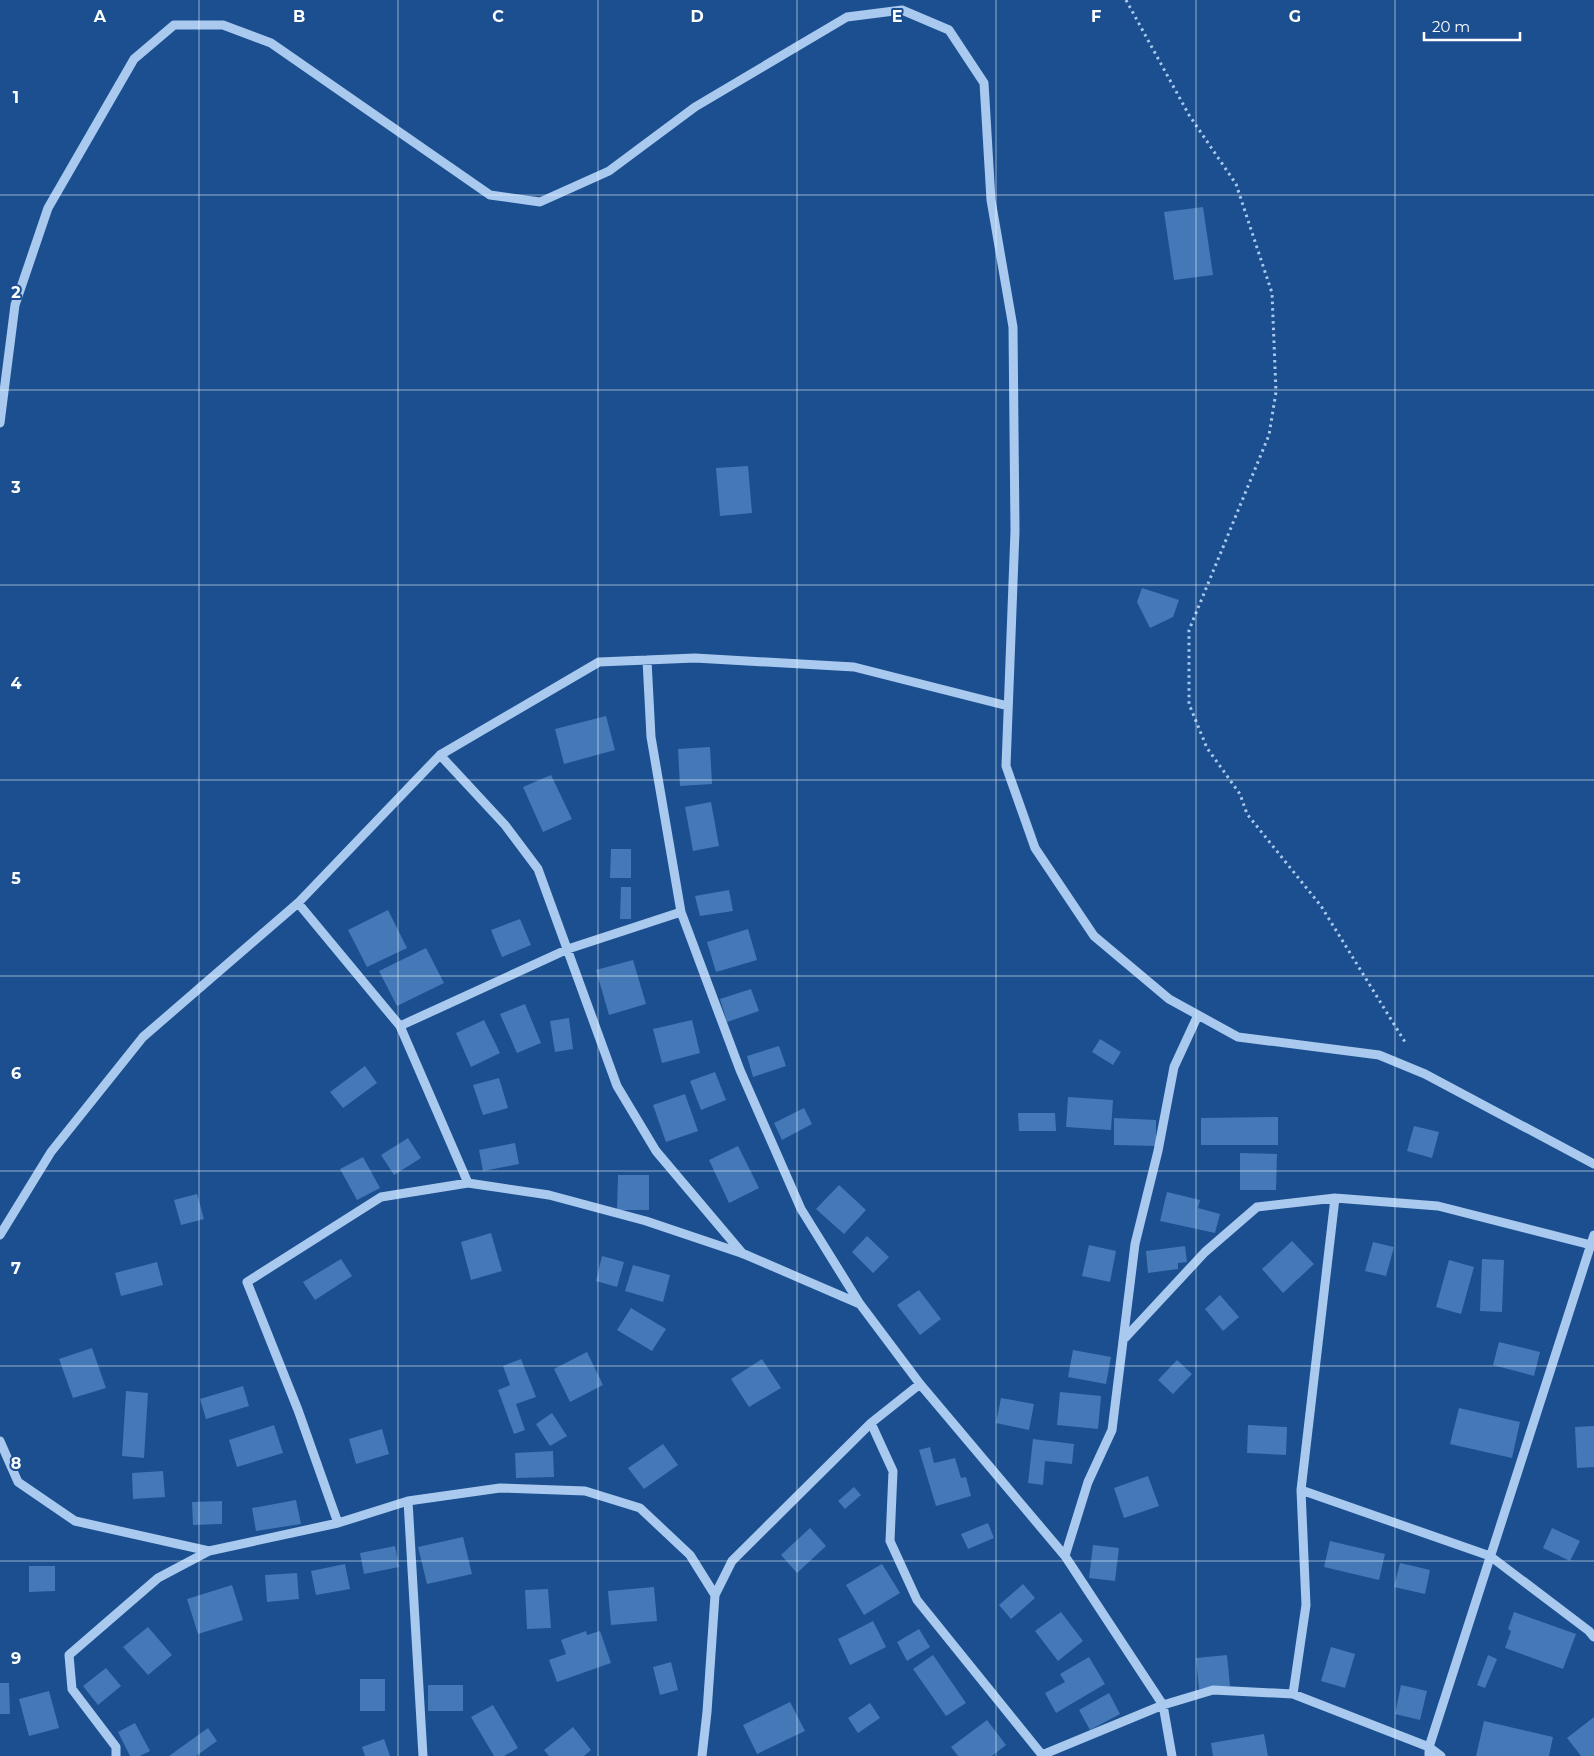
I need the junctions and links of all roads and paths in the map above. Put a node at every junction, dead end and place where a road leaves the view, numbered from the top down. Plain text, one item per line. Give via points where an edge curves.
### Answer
1 (1126, 0) edge
2 (0, 423) edge
3 (647, 660) junction
4 (1008, 706) junction
5 (440, 755) junction
6 (298, 903) junction
7 (681, 912) junction
8 (568, 949) junction
9 (1198, 1015) junction
10 (400, 1026) junction
11 (1425, 1074) junction
12 (1594, 1164) edge
13 (468, 1184) junction
14 (1335, 1198) junction
15 (0, 1235) edge
16 (1594, 1235) edge
17 (1591, 1245) junction
18 (744, 1254) junction
19 (860, 1304) junction
20 (1125, 1338) junction
21 (920, 1384) junction
22 (871, 1423) junction
23 (0, 1441) edge
24 (1301, 1490) junction
25 (408, 1500) junction
26 (338, 1523) junction
27 (209, 1551) junction
28 (1065, 1556) junction
29 (1490, 1556) junction
30 (715, 1595) junction
31 (1594, 1638) edge
32 (1293, 1694) junction
33 (1163, 1705) junction
34 (1429, 1751) edge
35 (1043, 1755) edge
36 (116, 1756) edge
37 (423, 1756) edge
38 (702, 1756) edge
39 (1172, 1756) edge
40 (1441, 1756) edge

1 - 11 path via 1189,115 1236,184 1272,292 1276,392 1269,435 1189,630 1189,704 1207,748 1240,794 1247,814 1320,906
2 - 4 street via 15,305 48,208 134,59 174,26 223,26 272,43 490,195 540,202 609,170 695,107 847,17 902,10 949,30 984,83 990,200 1012,327 1015,531
3 - 4 street via 695,658 854,667
3 - 5 street via 599,662
3 - 7 street via 650,737
4 - 9 street via 1006,766 1035,848 1094,936 1169,999
5 - 6 street
5 - 8 street via 505,824 538,869
6 - 10 street
6 - 15 street via 143,1037 51,1152
7 - 8 street
7 - 19 street via 740,1070 801,1209
8 - 10 street
8 - 18 street via 617,1086 656,1151
9 - 11 street via 1238,1037 1379,1054
9 - 20 street via 1174,1067 1135,1244
10 - 13 street
11 - 12 street
13 - 18 street via 549,1195 646,1220
13 - 26 street via 381,1197 246,1282 298,1410
14 - 17 street via 1438,1206
14 - 20 street via 1257,1207 1205,1252
14 - 24 street
16 - 17 street
17 - 29 street
18 - 19 street
19 - 21 street
20 - 28 street via 1112,1430 1088,1482
21 - 22 street
21 - 28 street
22 - 30 street via 732,1561
22 - 35 street via 893,1471 890,1541 917,1600
23 - 27 street via 18,1482 75,1522
24 - 29 street
24 - 32 street via 1306,1605
25 - 26 street
25 - 30 street via 500,1488 585,1491 640,1508 690,1555
25 - 37 street
26 - 27 street
27 - 36 street via 158,1578 69,1655 72,1689 116,1747
28 - 33 street
29 - 31 street
29 - 34 street
30 - 38 street
32 - 33 street via 1213,1690
32 - 34 street
33 - 35 street
33 - 39 street
34 - 40 street

